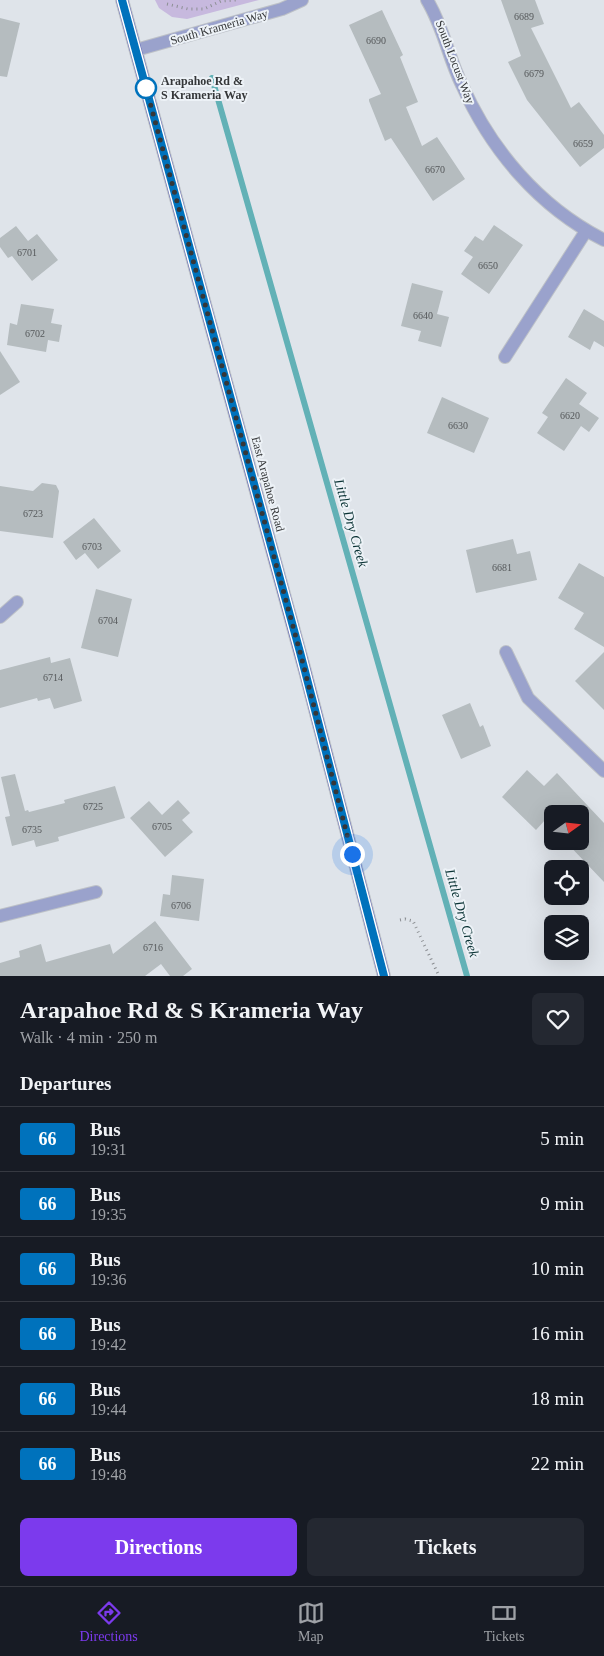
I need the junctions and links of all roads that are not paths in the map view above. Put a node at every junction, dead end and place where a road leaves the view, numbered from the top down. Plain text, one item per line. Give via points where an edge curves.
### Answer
1 (122, 0) edge
2 (302, 0) edge
3 (427, 0) edge
4 (136, 50) junction
5 (586, 231) junction
6 (604, 240) edge
7 (505, 356) dead end
8 (17, 602) dead end
9 (0, 617) edge
10 (506, 652) dead end
11 (604, 771) edge
12 (96, 892) dead end
13 (0, 916) edge
14 (384, 976) edge

1 - 4 main road, East Arapahoe Road
2 - 4 street, South Krameria Way via 282,9
3 - 5 street, South Locust Way via 437,16 461,84 482,126 528,183 548,203
4 - 14 main road, East Arapahoe Road
5 - 6 street, South Locust Way
5 - 7 street
8 - 9 street
10 - 11 street via 528,698
12 - 13 street

